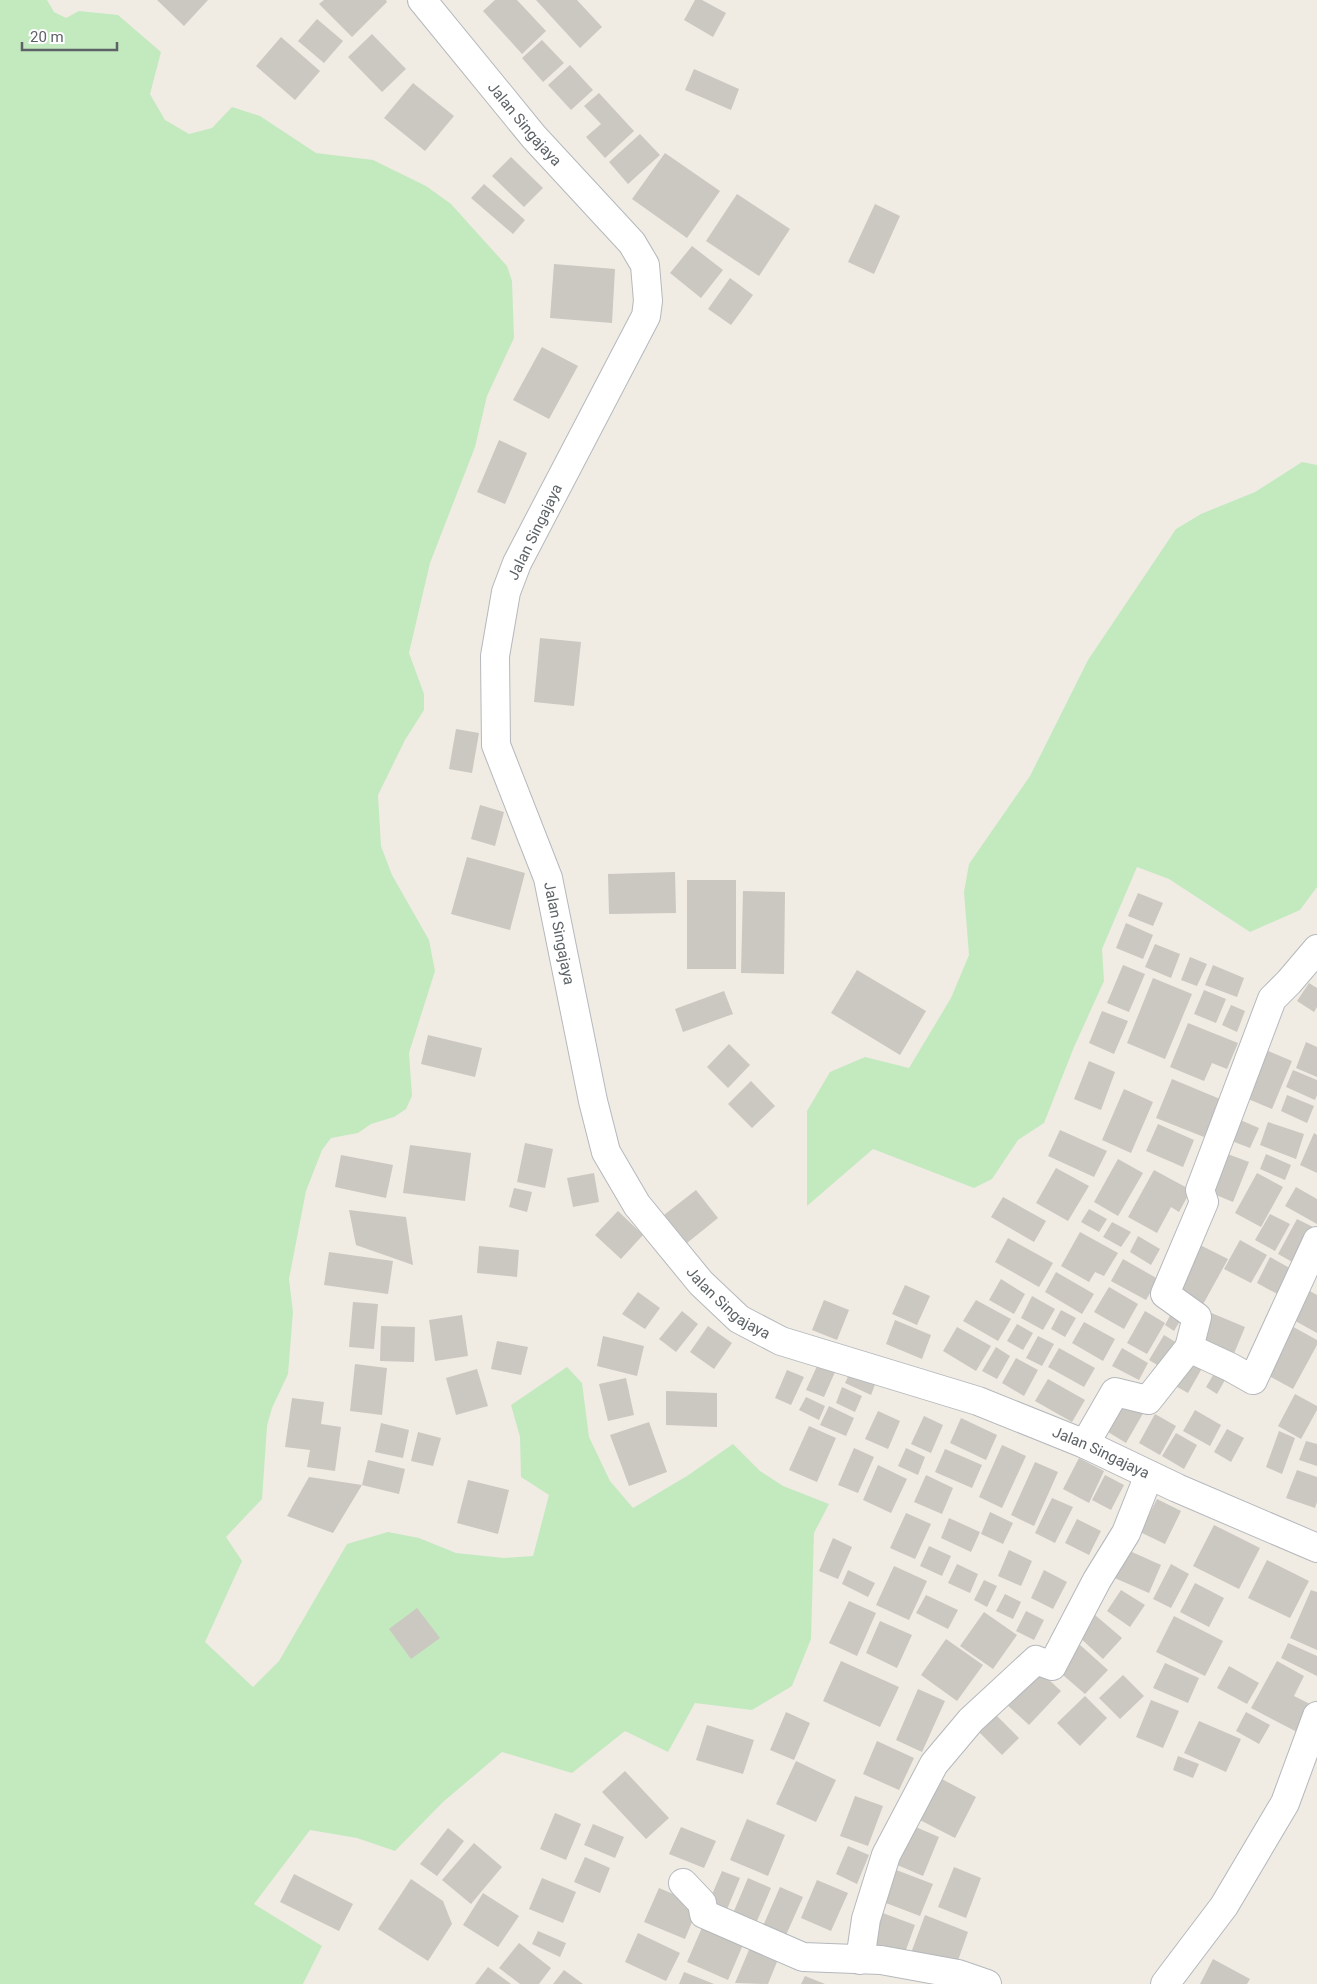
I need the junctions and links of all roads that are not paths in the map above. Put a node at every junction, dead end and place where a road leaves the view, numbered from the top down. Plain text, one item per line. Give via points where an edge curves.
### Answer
1 (422, 0) edge
2 (1317, 949) edge
3 (1317, 1241) edge
4 (1189, 1348) junction
5 (1085, 1444) junction
6 (1149, 1475) junction
7 (1317, 1548) edge
8 (1317, 1716) edge
9 (683, 1883) dead end
10 (860, 1960) junction
11 (987, 1984) edge
12 (1165, 1984) edge

1 - 5 street, Jalan Singajaya via 534,137 632,244 645,265 646,316 517,563 506,592 495,656 496,745 548,878 606,1152 637,1205 701,1283 739,1319 781,1340 978,1401
2 - 4 street via 1272,999 1200,1190 1204,1202 1166,1294 1197,1317
3 - 4 street via 1254,1380
4 - 5 street via 1148,1400 1115,1392
5 - 6 street, Jalan Singajaya
6 - 7 street, Jalan Singajaya
6 - 10 street via 1126,1533 1052,1666 1036,1660 971,1720 934,1764 886,1855 866,1919
8 - 12 street via 1285,1803 1224,1906
9 - 10 street via 702,1903 702,1912 706,1916 803,1957
10 - 11 street via 882,1960 958,1974

